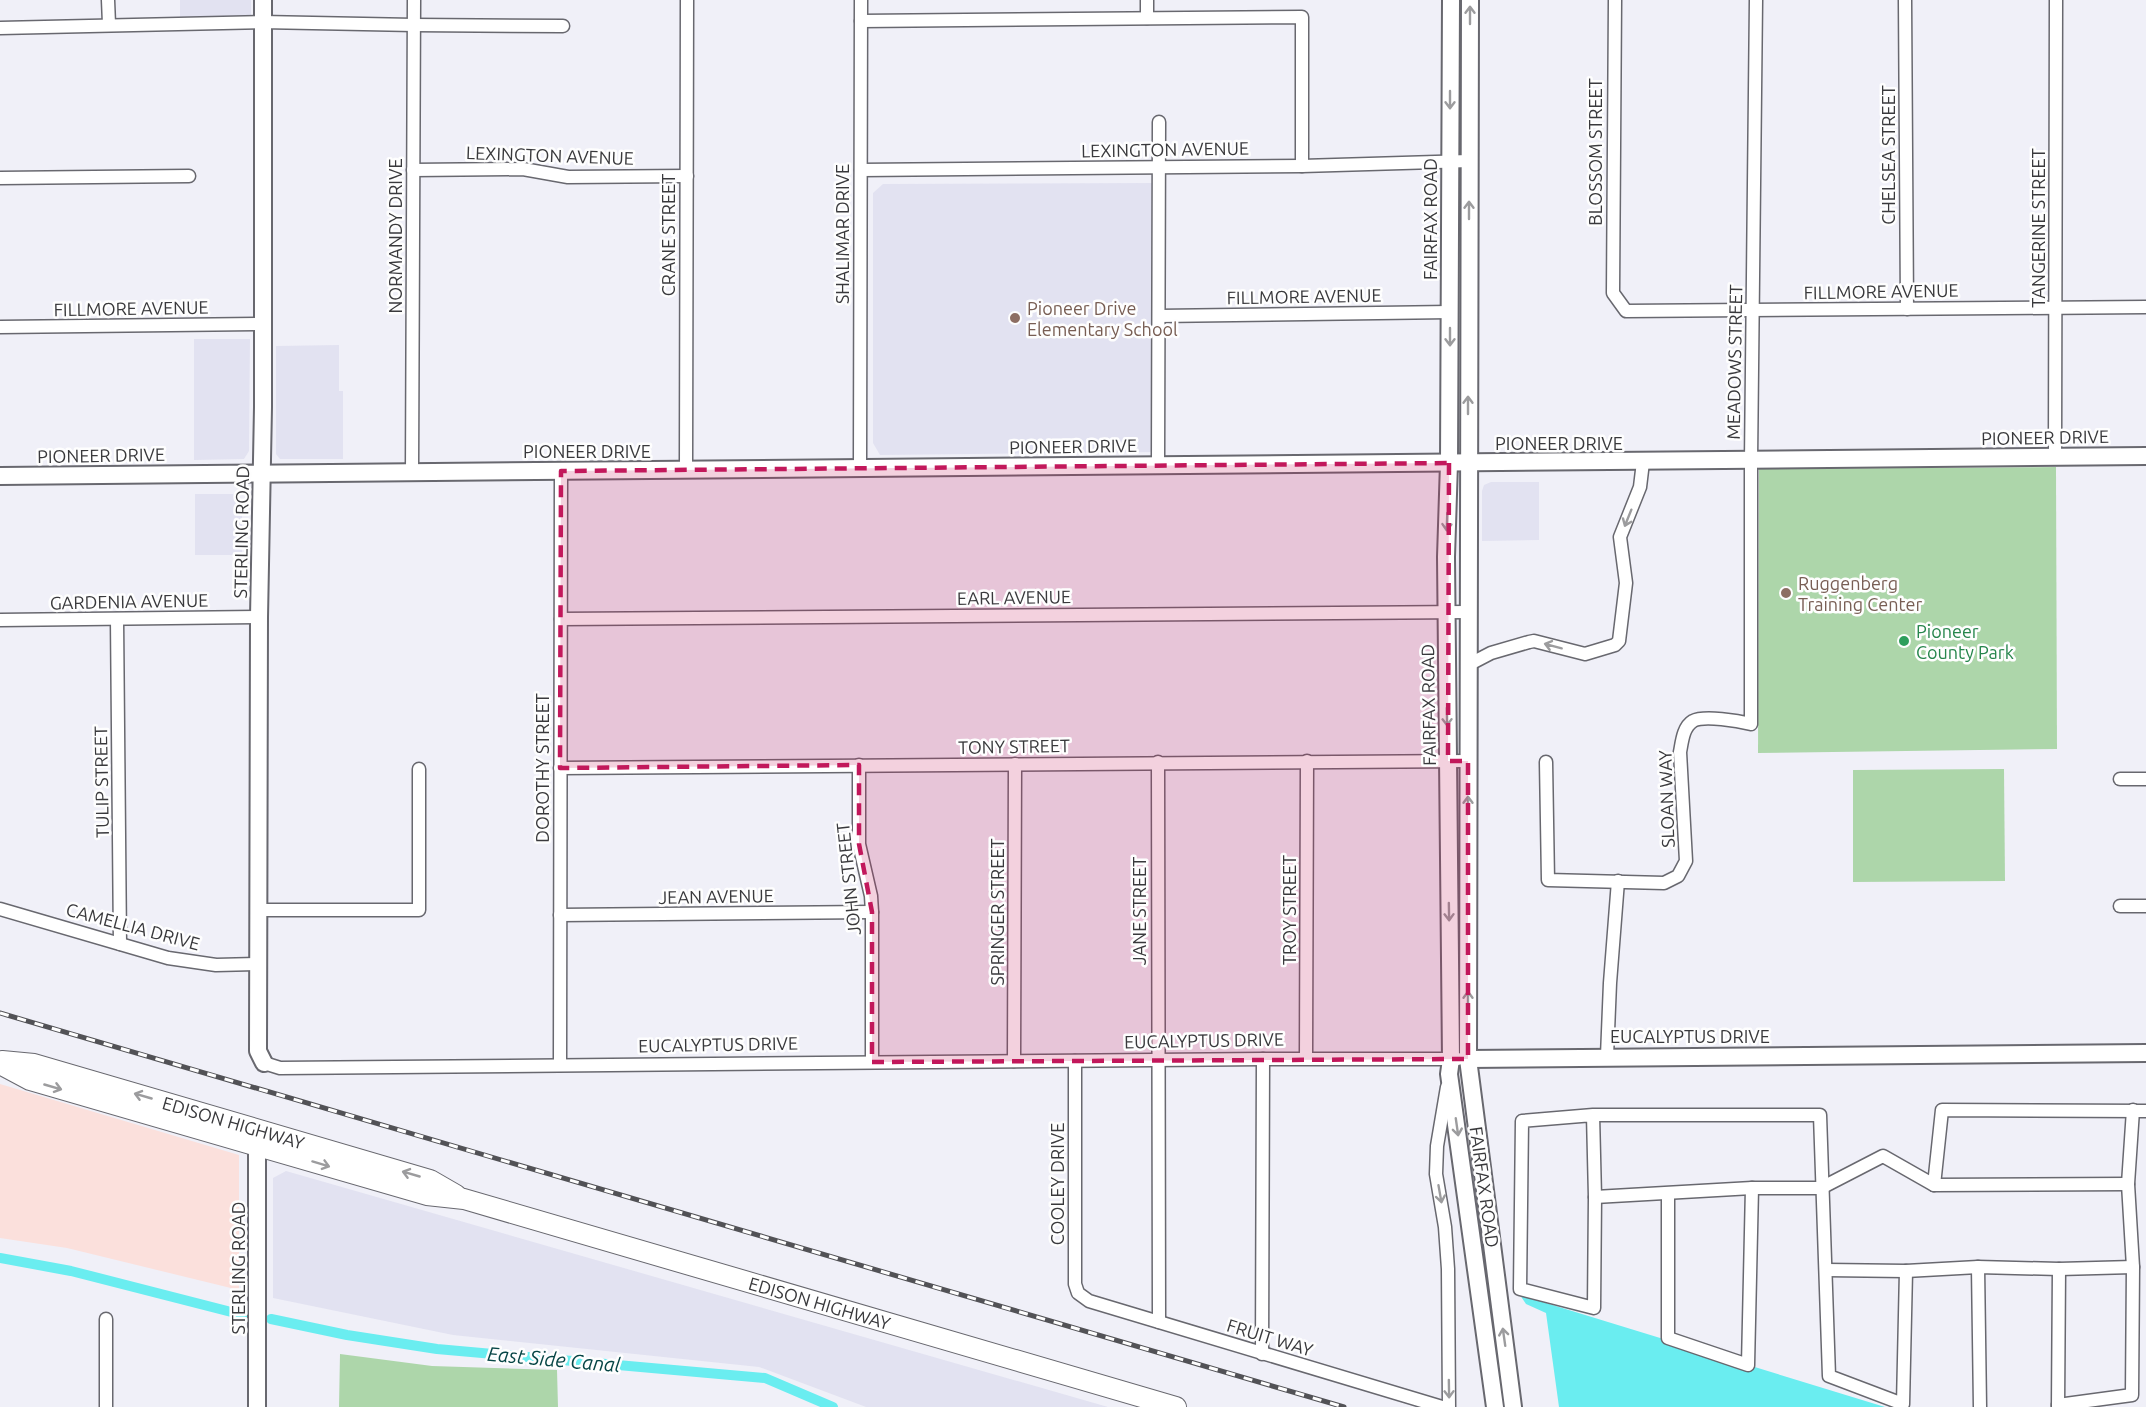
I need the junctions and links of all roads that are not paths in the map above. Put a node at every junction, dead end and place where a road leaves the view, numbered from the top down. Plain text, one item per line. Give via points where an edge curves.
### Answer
1 (108, 0) edge
2 (263, 0) edge
3 (414, 0) edge
4 (687, 0) edge
5 (861, 0) edge
6 (1147, 0) edge
7 (1451, 0) edge
8 (1470, 0) edge
9 (1615, 0) edge
10 (1756, 0) edge
11 (1905, 0) edge
12 (2056, 0) edge
13 (1147, 18) junction
14 (861, 21) junction
15 (262, 22) junction
16 (109, 24) junction
17 (414, 25) junction
18 (563, 26) dead end
19 (0, 28) edge
20 (1159, 122) dead end
21 (1450, 161) junction
22 (1469, 161) junction
23 (1302, 166) junction
24 (1159, 167) junction
25 (413, 170) junction
26 (861, 170) junction
27 (189, 176) dead end
28 (687, 176) junction
29 (0, 178) edge
30 (1618, 303) joint
31 (2146, 307) edge
32 (2056, 308) junction
33 (1907, 309) junction
34 (1752, 310) junction
35 (1450, 312) junction
36 (1159, 316) junction
37 (263, 324) junction
38 (0, 327) edge
39 (2146, 456) edge
40 (2055, 457) junction
41 (1751, 461) junction
42 (1643, 462) junction
43 (1449, 464) junction
44 (1468, 464) junction
45 (1158, 465) junction
46 (860, 468) junction
47 (686, 470) junction
48 (561, 471) junction
49 (412, 472) junction
50 (262, 473) junction
51 (0, 476) edge
52 (1446, 612) junction
53 (1468, 612) junction
54 (259, 617) junction
55 (117, 619) junction
56 (561, 619) junction
57 (0, 620) edge
58 (1468, 665) junction
59 (1693, 721) joint
60 (1307, 761) junction
61 (1448, 761) junction
62 (1468, 761) junction
63 (1158, 762) junction
64 (1546, 762) dead end
65 (1015, 764) junction
66 (859, 765) junction
67 (561, 768) junction
68 (419, 769) dead end
69 (2120, 779) dead end
70 (2146, 779) edge
71 (1618, 881) junction
72 (2120, 906) dead end
73 (2146, 906) edge
74 (0, 909) edge
75 (258, 910) junction
76 (872, 912) junction
77 (560, 915) junction
78 (120, 944) junction
79 (259, 964) junction
80 (2146, 1053) edge
81 (1607, 1056) junction
82 (1306, 1058) junction
83 (1263, 1059) junction
84 (1468, 1059) junction
85 (1157, 1060) junction
86 (1014, 1061) junction
87 (1075, 1061) junction
88 (0, 1062) edge
89 (872, 1062) junction
90 (264, 1063) joint
91 (560, 1065) junction
92 (1450, 1066) junction
93 (2140, 1110) edge
94 (1593, 1115) junction
95 (257, 1137) junction
96 (1934, 1185) junction
97 (2128, 1185) junction
98 (1752, 1188) junction
99 (1821, 1188) junction
100 (1668, 1194) junction
101 (1595, 1197) junction
102 (1978, 1267) junction
103 (2133, 1267) junction
104 (2059, 1269) junction
105 (1826, 1270) junction
106 (1906, 1271) junction
107 (1089, 1300) joint
108 (106, 1319) dead end
109 (1159, 1322) junction
110 (1262, 1354) junction
111 (2133, 1395) junction
112 (2146, 1395) edge
113 (1494, 1400) edge
114 (1512, 1401) edge
115 (2058, 1406) edge
116 (106, 1407) edge
117 (257, 1407) edge
118 (1176, 1407) edge
119 (1442, 1407) edge
120 (1449, 1407) edge
121 (1980, 1407) edge

1 - 16 street
2 - 15 street, STERLING ROAD
3 - 17 street, NORMANDY DRIVE
4 - 28 street, CRANE STREET
5 - 14 street, SHALIMAR DRIVE
6 - 13 street
7 -> 21 street, FAIRFAX ROAD
22 -> 8 street, FAIRFAX ROAD
9 - 30 street, BLOSSOM STREET via 1613,293
10 - 34 street, MEADOWS STREET
11 - 33 street, CHELSEA STREET
12 - 32 street, TANGERINE STREET
13 - 14 street
13 - 23 street via 1302,17
14 - 26 street, SHALIMAR DRIVE
15 - 16 street
15 - 17 street
15 - 37 street, STERLING ROAD
16 - 19 street
17 - 18 street
17 - 25 street, NORMANDY DRIVE
20 - 24 street
21 - 22 street, LEXINGTON AVENUE
21 - 23 street, LEXINGTON AVENUE
21 - 35 street, FAIRFAX ROAD
44 -> 22 street, FAIRFAX ROAD
23 - 24 street, LEXINGTON AVENUE
24 - 26 street, LEXINGTON AVENUE
24 - 36 street
25 - 28 street, LEXINGTON AVENUE via 522,169 568,177
25 - 49 street, NORMANDY DRIVE
26 - 46 street, SHALIMAR DRIVE
27 - 29 street
28 - 47 street, CRANE STREET
30 - 34 street, FILLMORE AVENUE via 1626,311
31 - 32 street, FILLMORE AVENUE
32 - 33 street, FILLMORE AVENUE
32 - 40 street, TANGERINE STREET
33 - 34 street, FILLMORE AVENUE
34 - 41 street, MEADOWS STREET
35 - 36 street, FILLMORE AVENUE
35 -> 43 street, FAIRFAX ROAD
36 - 45 street
37 - 38 street, FILLMORE AVENUE
37 - 50 street, STERLING ROAD
39 - 40 street, PIONEER DRIVE
40 - 41 street, PIONEER DRIVE
41 - 42 street, PIONEER DRIVE
41 - 59 street, MEADOWS STREET via 1751,724
42 - 44 street, PIONEER DRIVE
42 -> 58 street via 1640,487 1620,537 1626,583 1619,641 1585,654 1529,642 1491,653
43 - 44 street, PIONEER DRIVE
43 - 45 street, PIONEER DRIVE
43 -> 52 street, FAIRFAX ROAD
44 - 53 street, FAIRFAX ROAD
45 - 46 street, PIONEER DRIVE
46 - 47 street, PIONEER DRIVE
47 - 48 street, PIONEER DRIVE
48 - 49 street, PIONEER DRIVE
48 - 56 street, DOROTHY STREET
49 - 50 street, PIONEER DRIVE
50 - 51 street, PIONEER DRIVE
50 - 54 street, STERLING ROAD
52 - 53 street, EARL AVENUE
52 - 56 street, EARL AVENUE
52 -> 61 street, FAIRFAX ROAD
53 - 58 street, FAIRFAX ROAD
54 - 55 street, GARDENIA AVENUE
54 - 75 street, STERLING ROAD
55 - 57 street, GARDENIA AVENUE
55 - 78 street, TULIP STREET
56 - 67 street, DOROTHY STREET
58 - 62 street, FAIRFAX ROAD
59 - 71 street, SLOAN WAY via 1683,735 1680,752 1686,861 1678,876 1664,883
60 - 61 street, TONY STREET
60 - 63 street, TONY STREET
60 - 82 street, TROY STREET
61 - 62 street, TONY STREET
61 -> 92 street, FAIRFAX ROAD
84 -> 62 street, FAIRFAX ROAD
63 - 65 street, TONY STREET
63 - 85 street, JANE STREET
64 - 71 street via 1548,880
65 - 66 street, TONY STREET
65 - 86 street, SPRINGER STREET
66 - 67 street, TONY STREET
66 - 76 street, JOHN STREET via 859,843
67 - 77 street, DOROTHY STREET
68 - 75 street via 419,910
69 - 70 street
71 - 81 street
72 - 73 street
74 - 78 street, CAMELLIA DRIVE
75 - 79 street, STERLING ROAD
76 - 77 street, JEAN AVENUE
76 - 89 street, JOHN STREET
77 - 91 street, DOROTHY STREET
78 - 79 street, CAMELLIA DRIVE via 192,962
79 - 90 street, STERLING ROAD via 258,1051
80 - 81 street, EUCALYPTUS DRIVE
81 - 84 street, EUCALYPTUS DRIVE
82 - 83 street, EUCALYPTUS DRIVE
82 - 92 street, EUCALYPTUS DRIVE
83 - 85 street, EUCALYPTUS DRIVE
83 - 110 street
84 - 92 street, EUCALYPTUS DRIVE
114 -> 84 street, FAIRFAX ROAD
85 - 87 street, EUCALYPTUS DRIVE
85 - 109 street, JANE STREET
86 - 87 street, EUCALYPTUS DRIVE
86 - 89 street, EUCALYPTUS DRIVE
87 - 107 street, COOLEY DRIVE via 1075,1284 1078,1293
88 - 95 main road, EDISON HIGHWAY via 30,1080
89 - 91 street, EUCALYPTUS DRIVE
90 - 91 street, EUCALYPTUS DRIVE via 280,1068
92 -> 113 street, FAIRFAX ROAD
92 -> 120 street via 1436,1174 1446,1227
93 - 96 street via 1942,1110
93 - 97 street
94 - 99 street via 1820,1115
94 - 101 street
94 - 101 street via 1522,1120 1520,1289 1594,1308
95 - 117 street, STERLING ROAD
95 - 118 main road, EDISON HIGHWAY via 427,1195 464,1199
96 - 97 street
96 - 99 street via 1883,1156
97 - 103 street
98 - 99 street
98 - 100 street
98 - 100 street via 1748,1365 1668,1338
99 - 105 street
100 - 101 street
102 - 104 street
102 - 106 street
102 - 121 street
103 - 104 street
103 - 111 street
104 - 115 street
105 - 106 street
105 - 106 street via 1829,1376 1903,1404
107 - 109 street, FRUIT WAY
108 - 116 street
109 - 110 street, FRUIT WAY
110 - 119 street, FRUIT WAY
111 - 112 street
111 - 115 street

